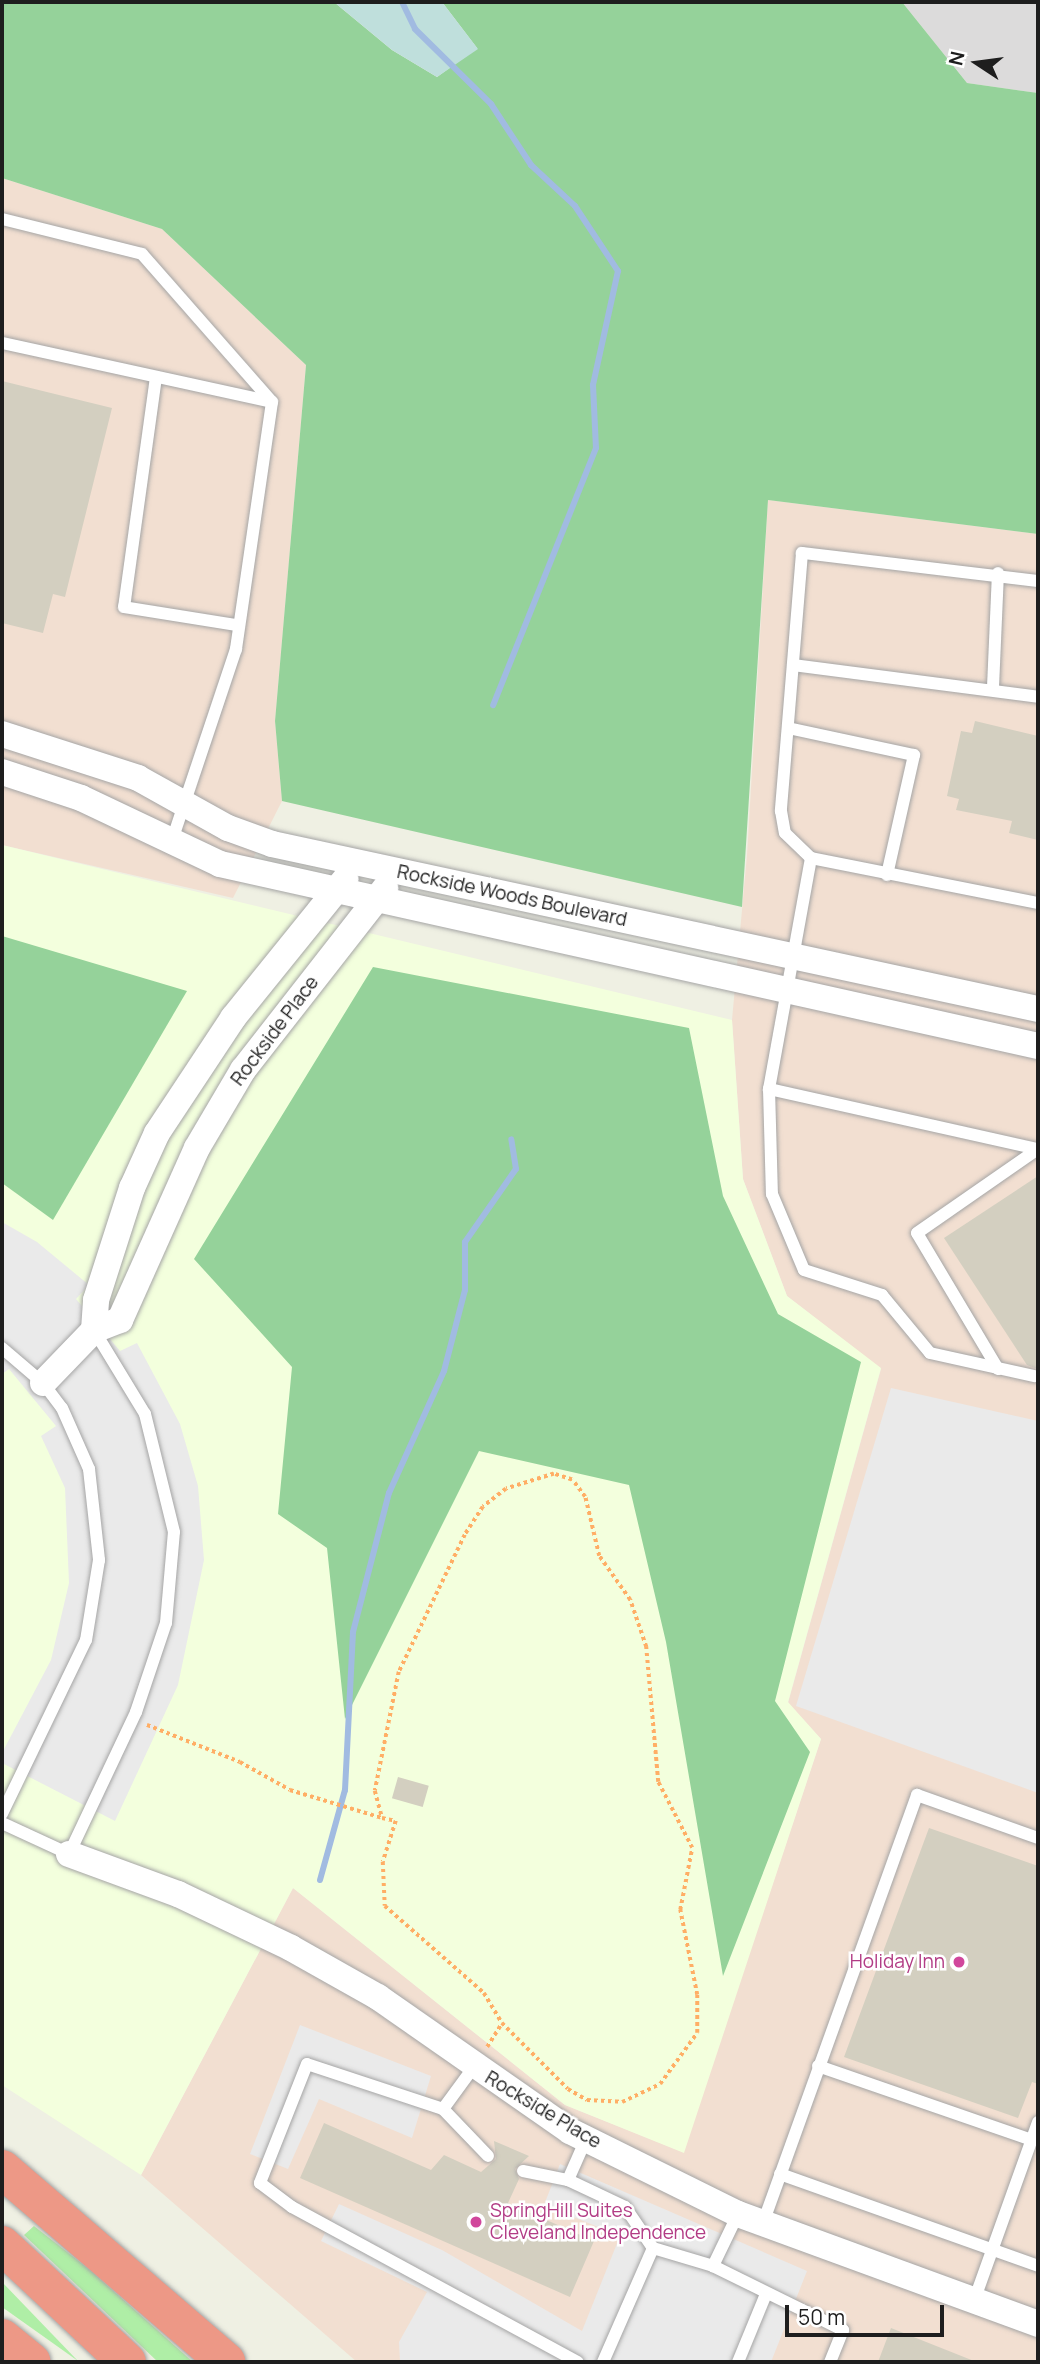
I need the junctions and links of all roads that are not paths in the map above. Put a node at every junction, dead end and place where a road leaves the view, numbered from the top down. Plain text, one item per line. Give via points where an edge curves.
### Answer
1 (2, 219) edge
2 (2, 343) edge
3 (156, 377) junction
4 (272, 402) junction
5 (998, 573) junction
6 (1038, 582) edge
7 (236, 625) junction
8 (793, 665) junction
9 (993, 687) junction
10 (1038, 697) edge
11 (788, 728) junction
12 (2, 734) edge
13 (2, 772) edge
14 (188, 804) junction
15 (172, 840) junction
16 (811, 858) junction
17 (358, 861) junction
18 (394, 870) junction
19 (887, 875) junction
20 (337, 891) junction
21 (379, 900) junction
22 (1038, 902) edge
23 (796, 957) junction
24 (789, 991) junction
25 (1038, 1009) edge
26 (1038, 1046) edge
27 (769, 1089) junction
28 (1038, 1149) edge
29 (132, 1188) junction
30 (172, 1202) junction
31 (94, 1331) junction
32 (2, 1348) edge
33 (998, 1369) junction
34 (1034, 1376) dead end
35 (43, 1383) junction
36 (2, 1814) edge
37 (2, 1823) edge
38 (1038, 1838) edge
39 (69, 1854) junction
40 (478, 2060) junction
41 (818, 2066) junction
42 (443, 2109) junction
43 (1038, 2122) edge
44 (586, 2139) junction
45 (1032, 2140) junction
46 (488, 2156) dead end
47 (2, 2169) edge
48 (523, 2171) dead end
49 (780, 2174) junction
50 (568, 2180) junction
51 (738, 2214) junction
52 (763, 2223) junction
53 (2, 2245) edge
54 (653, 2248) junction
55 (992, 2251) junction
56 (713, 2266) junction
57 (1038, 2266) edge
58 (766, 2294) junction
59 (975, 2298) junction
60 (1038, 2324) edge
61 (2, 2338) edge
62 (32, 2362) edge
63 (127, 2362) edge
64 (226, 2362) edge
65 (578, 2362) edge
66 (603, 2362) edge
67 (738, 2362) edge
68 (830, 2362) edge

1 - 4 lane via 142,254
2 - 3 lane
3 - 4 lane
3 - 7 lane via 124,607
4 - 7 lane
5 - 6 lane
5 - 8 lane via 802,553
5 - 9 lane
7 - 14 lane via 236,649
8 - 9 lane
8 - 11 lane
9 - 10 lane
11 - 16 lane via 781,811 785,833
11 - 19 lane via 914,755
12 - 14 street, Rockside Woods Boulevard via 102,764
13 - 15 street, Rockside Woods Boulevard via 81,798
14 - 15 lane
14 - 17 street, Rockside Woods Boulevard via 228,828 272,844
15 - 20 street, Rockside Woods Boulevard via 220,864
16 - 19 lane
16 - 23 lane
17 - 18 street, Rockside Woods Boulevard
17 - 20 street
18 - 21 street, Rockside Place
18 - 23 street, Rockside Woods Boulevard
19 - 22 lane
20 - 21 street, Rockside Woods Boulevard
20 - 29 street via 198,1069 157,1133
21 - 24 street, Rockside Woods Boulevard
21 - 30 street, Rockside Place via 243,1070
23 - 24 lane
23 - 25 street, Rockside Woods Boulevard
24 - 26 street, Rockside Woods Boulevard
24 - 27 lane
27 - 28 lane
27 - 33 lane via 772,1194 804,1270 882,1295 930,1353
28 - 33 lane via 917,1233
29 - 30 street
29 - 31 street via 96,1300
30 - 31 street, Rockside Place via 120,1320
31 - 35 street, Rockside Place
31 - 39 lane via 145,1413 174,1532 166,1623 133,1719
32 - 35 lane
33 - 34 lane
35 - 36 lane via 62,1408 89,1469 99,1560 86,1640
37 - 39 lane
38 - 41 lane via 917,1795
39 - 40 street, Rockside Place via 178,1894 291,1948
40 - 42 lane
40 - 44 street, Rockside Place
41 - 45 lane
41 - 49 lane
42 - 46 lane
42 - 65 lane via 307,2064 260,2183 292,2207
43 - 45 lane
44 - 50 lane
44 - 51 street, Rockside Place
45 - 55 lane
47 - 64 highway
48 - 50 lane
49 - 52 lane
49 - 55 lane
50 - 54 lane via 625,2207
51 - 52 street, Rockside Place
51 - 56 lane
52 - 59 street, Rockside Place
53 - 63 highway
54 - 56 lane
54 - 66 lane
55 - 57 lane
55 - 59 lane
56 - 58 lane
58 - 67 lane
58 - 68 lane via 843,2330
59 - 60 street, Rockside Place
61 - 62 highway

